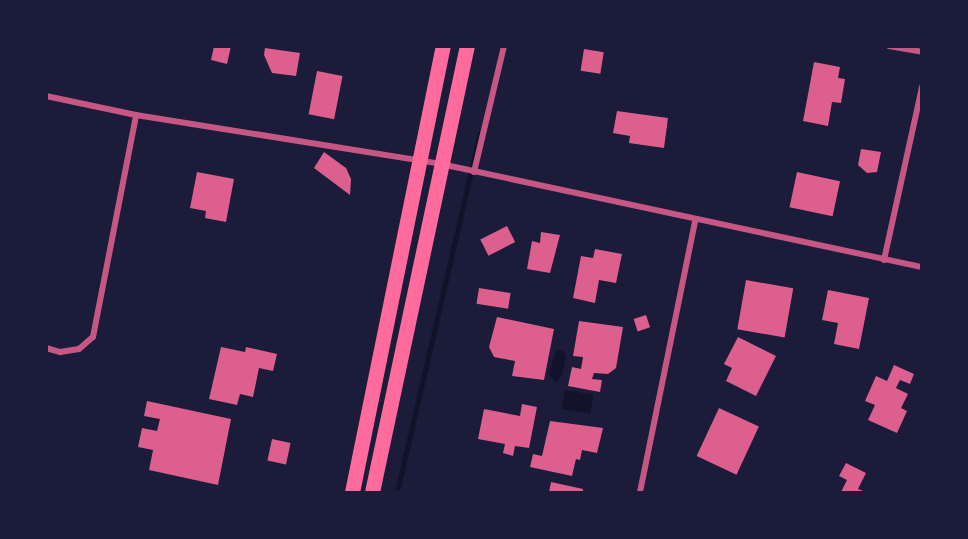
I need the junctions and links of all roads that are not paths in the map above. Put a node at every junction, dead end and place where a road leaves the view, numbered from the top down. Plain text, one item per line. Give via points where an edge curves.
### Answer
1 (443, 46) edge
2 (467, 46) edge
3 (504, 46) edge
4 (889, 46) edge
5 (921, 52) edge
6 (921, 87) edge
7 (46, 96) edge
8 (136, 115) junction
9 (418, 161) junction
10 (441, 164) junction
11 (474, 172) junction
12 (695, 221) junction
13 (884, 260) junction
14 (921, 267) edge
15 (46, 348) edge
16 (352, 492) edge
17 (372, 492) edge
18 (640, 492) edge

1 - 9 main road
2 - 10 main road
3 - 11 street
4 - 5 street
6 - 13 street
7 - 8 street
8 - 9 street
8 - 15 street via 93,337 79,349 60,352
9 - 10 street
9 - 16 main road
10 - 11 street
10 - 17 main road
11 - 12 street
12 - 13 street
12 - 18 street
13 - 14 street

